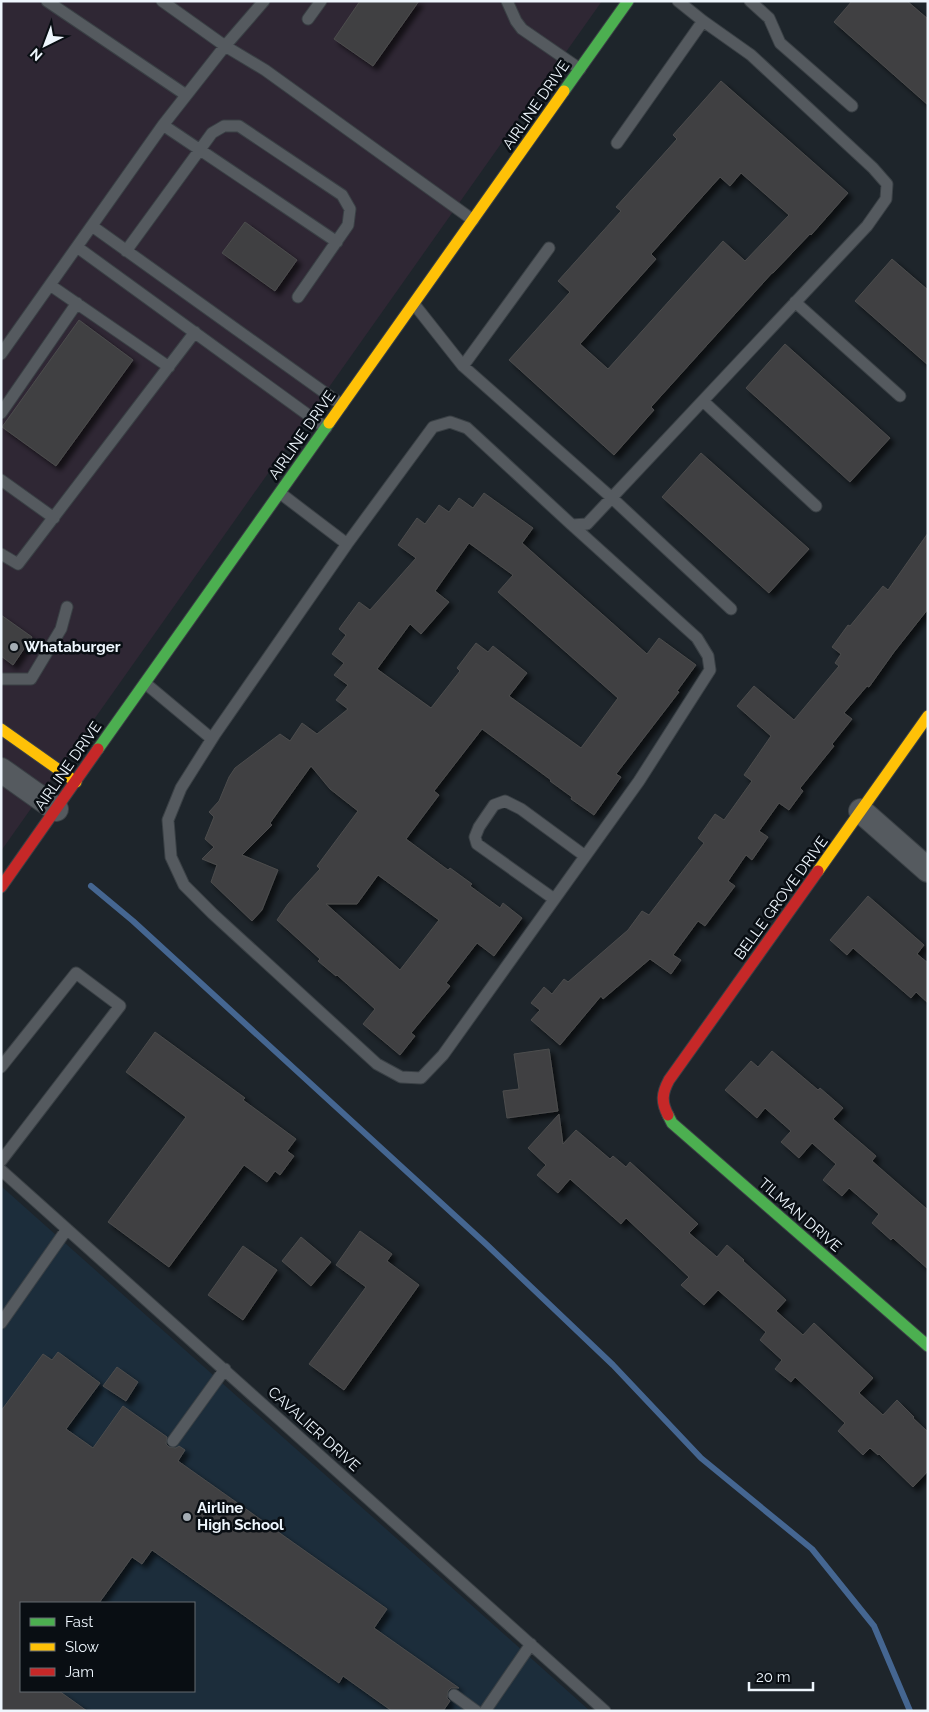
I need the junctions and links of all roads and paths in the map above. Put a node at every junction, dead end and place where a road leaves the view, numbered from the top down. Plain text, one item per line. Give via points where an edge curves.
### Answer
1 (47, 1) edge
2 (162, 1) edge
3 (264, 1) edge
4 (321, 1) edge
5 (507, 1) edge
6 (628, 1) edge
7 (678, 1) edge
8 (750, 1) edge
9 (308, 19) dead end
10 (703, 22) junction
11 (226, 46) junction
12 (580, 69) junction
13 (186, 95) junction
14 (852, 106) dead end
15 (163, 124) junction
16 (617, 143) dead end
17 (200, 150) junction
18 (473, 220) junction
19 (92, 226) junction
20 (337, 242) junction
21 (77, 247) junction
22 (549, 248) dead end
23 (126, 251) junction
24 (50, 285) junction
25 (298, 297) dead end
26 (795, 302) junction
27 (78, 303) junction
28 (414, 304) junction
29 (195, 332) junction
30 (1, 354) edge
31 (169, 366) junction
32 (463, 366) junction
33 (900, 396) dead end
34 (703, 401) junction
35 (342, 405) junction
36 (1, 413) edge
37 (326, 428) junction
38 (1, 480) edge
39 (280, 493) junction
40 (612, 498) junction
41 (816, 506) dead end
42 (54, 518) junction
43 (572, 525) junction
44 (347, 544) junction
45 (1, 554) edge
46 (67, 607) dead end
47 (731, 609) dead end
48 (1, 679) edge
49 (146, 683) junction
50 (928, 716) edge
51 (1, 729) edge
52 (212, 739) junction
53 (1, 770) edge
54 (76, 782) junction
55 (56, 809) junction
56 (862, 811) junction
57 (585, 856) junction
58 (928, 870) edge
59 (1, 887) edge
60 (554, 899) junction
61 (1, 1067) edge
62 (662, 1099) joint
63 (1, 1161) edge
64 (1, 1170) edge
65 (67, 1229) junction
66 (1, 1323) edge
67 (928, 1346) edge
68 (224, 1369) junction
69 (173, 1441) dead end
70 (531, 1644) junction
71 (454, 1695) dead end
72 (476, 1711) edge
73 (485, 1711) edge
74 (605, 1711) edge

1 - 13 lane
2 - 11 lane
3 - 11 lane
4 - 9 lane
5 - 12 lane via 522,29
6 - 12 main road, AIRLINE DRIVE
7 - 10 lane
8 - 14 lane via 769,18 780,43
10 - 16 lane
10 - 26 lane via 751,55 887,184 886,199 867,226
11 - 13 lane
11 - 18 lane via 265,70
12 - 18 main road, AIRLINE DRIVE
13 - 15 lane
15 - 17 lane
15 - 19 lane
17 - 20 lane
17 - 20 lane via 212,133 224,126 239,126 342,195 350,209 348,225
17 - 23 lane
18 - 28 main road, AIRLINE DRIVE
19 - 21 lane
19 - 23 lane
20 - 25 lane
21 - 24 lane
21 - 29 lane
22 - 32 lane
23 - 35 lane
24 - 27 lane
24 - 30 lane
26 - 33 lane
26 - 34 lane
27 - 31 lane
27 - 36 lane
28 - 32 lane
28 - 35 main road, AIRLINE DRIVE
29 - 31 lane
29 - 37 lane
31 - 42 lane
32 - 40 lane
34 - 40 lane
34 - 41 lane
35 - 37 main road, AIRLINE DRIVE
37 - 39 main road, AIRLINE DRIVE
38 - 42 lane
39 - 44 lane
39 - 49 main road, AIRLINE DRIVE
40 - 43 lane via 587,524
40 - 47 lane
42 - 45 lane via 18,564
43 - 44 lane via 467,428 450,422 433,427
43 - 57 lane via 697,638 708,656 710,670 639,781
44 - 52 lane
46 - 48 lane via 61,630 31,679
49 - 52 lane
49 - 54 main road, AIRLINE DRIVE
50 - 56 main road, BELLE GROVE DRIVE
51 - 54 main road
52 - 60 lane via 181,788 168,820 171,857 184,885 377,1064 401,1076 421,1078 443,1055
53 - 55 street
54 - 55 main road, AIRLINE DRIVE
55 - 59 main road, AIRLINE DRIVE
56 - 58 street
56 - 62 main road, BELLE GROVE DRIVE via 669,1080
57 - 60 lane
57 - 60 lane via 520,809 505,801 494,805 474,837 477,844
61 - 63 lane via 76,972 120,1006
62 - 67 main road, TILMAN DRIVE via 672,1123
64 - 65 lane, CAVALIER DRIVE
65 - 66 lane
65 - 68 lane, CAVALIER DRIVE
68 - 69 lane
68 - 70 lane, CAVALIER DRIVE
70 - 73 lane
70 - 74 lane, CAVALIER DRIVE
71 - 72 lane

